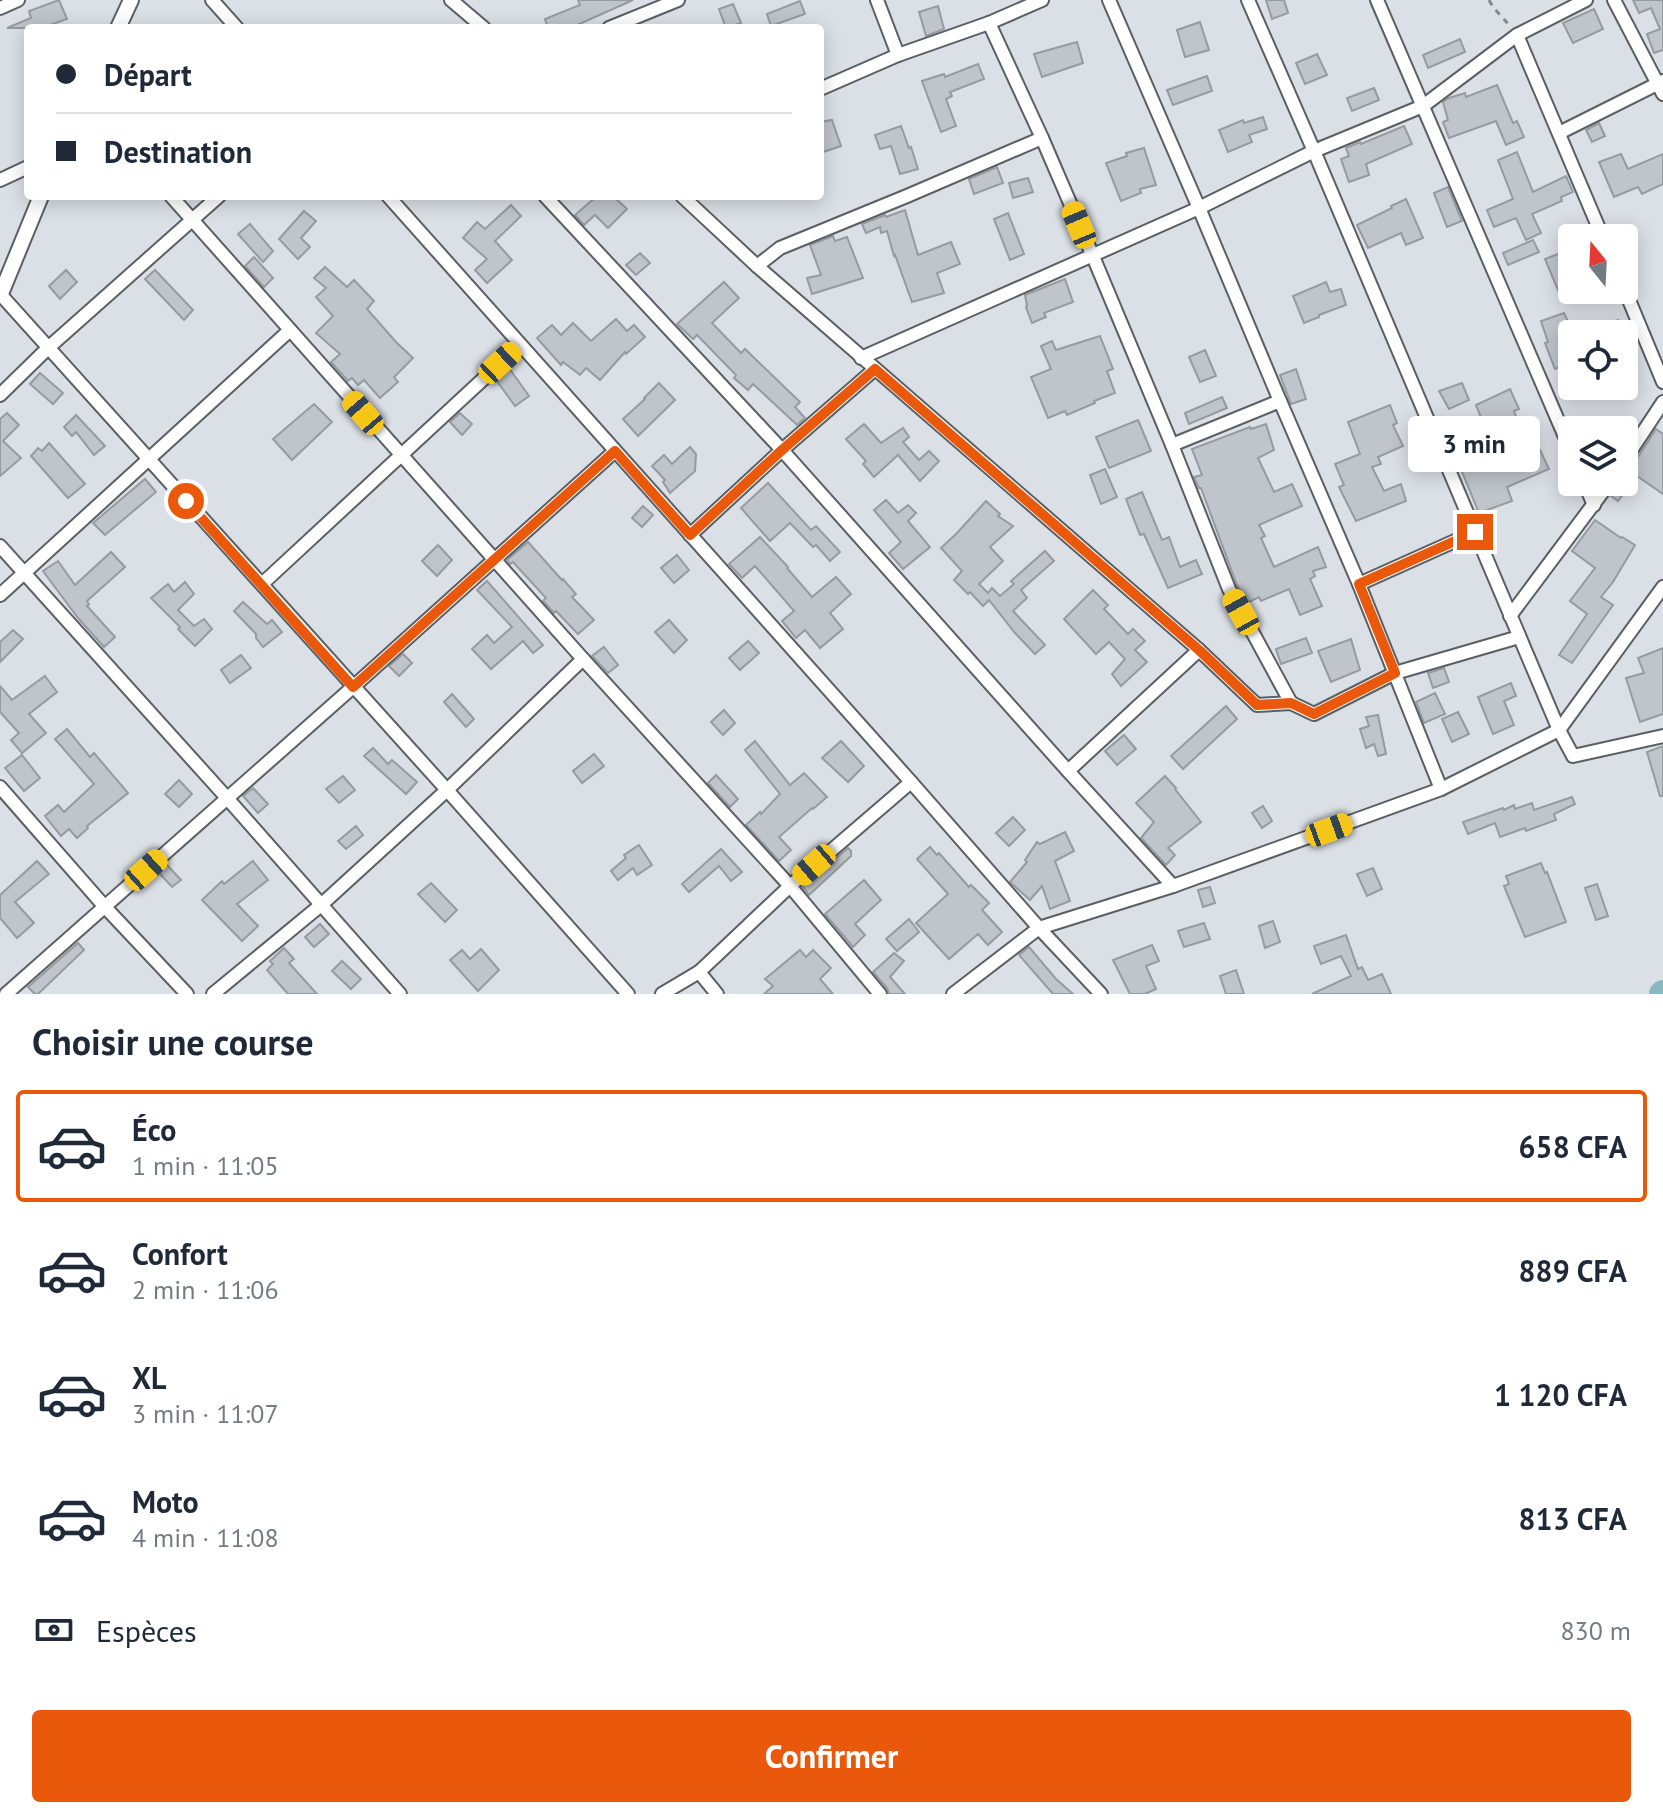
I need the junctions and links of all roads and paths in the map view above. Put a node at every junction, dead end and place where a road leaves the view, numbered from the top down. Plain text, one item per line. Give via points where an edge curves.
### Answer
1 (18, 0) edge
2 (131, 0) edge
3 (212, 0) edge
4 (451, 0) edge
5 (678, 0) edge
6 (877, 0) edge
7 (1042, 0) edge
8 (1109, 0) edge
9 (1248, 0) edge
10 (1377, 0) edge
11 (1489, 0) edge
12 (1586, 0) edge
13 (1614, 0) edge
14 (0, 8) edge
15 (989, 23) junction
16 (120, 24) edge
17 (233, 24) edge
18 (479, 24) edge
19 (619, 24) edge
20 (1517, 35) junction
21 (898, 55) junction
22 (1661, 86) edge
23 (824, 87) edge
24 (1423, 106) junction
25 (1559, 133) junction
26 (1042, 138) junction
27 (1314, 151) junction
28 (24, 169) edge
29 (0, 180) edge
30 (39, 200) edge
31 (175, 200) edge
32 (214, 200) edge
33 (392, 200) edge
34 (549, 200) edge
35 (686, 200) edge
36 (1199, 208) junction
37 (192, 219) junction
38 (1597, 224) edge
39 (1092, 254) junction
40 (757, 266) junction
41 (0, 296) edge
42 (1631, 304) edge
43 (290, 330) junction
44 (520, 345) junction
45 (48, 348) junction
46 (861, 358) junction
47 (875, 369) junction
48 (1663, 382) edge
49 (0, 395) edge
50 (1280, 401) junction
51 (1663, 402) edge
52 (1558, 420) edge
53 (1638, 440) edge
54 (1172, 445) junction
55 (782, 450) junction
56 (615, 451) junction
57 (400, 455) junction
58 (149, 460) junction
59 (1590, 496) edge
60 (1600, 496) edge
61 (1594, 505) junction
62 (1475, 532) junction
63 (690, 535) junction
64 (0, 546) edge
65 (495, 558) junction
66 (25, 572) junction
67 (262, 584) junction
68 (1359, 584) junction
69 (1663, 587) edge
70 (0, 595) edge
71 (1510, 616) junction
72 (1519, 637) junction
73 (1199, 650) junction
74 (583, 659) junction
75 (1395, 673) junction
76 (353, 687) junction
77 (1291, 703) junction
78 (1559, 730) junction
79 (1663, 736) edge
80 (1068, 771) junction
81 (911, 782) junction
82 (0, 787) edge
83 (1441, 789) junction
84 (447, 790) junction
85 (227, 798) junction
86 (790, 886) junction
87 (1173, 886) junction
88 (321, 905) junction
89 (105, 907) junction
90 (1039, 928) junction
91 (699, 972) junction
92 (6, 994) edge
93 (187, 994) edge
94 (213, 994) edge
95 (400, 994) edge
96 (628, 994) edge
97 (662, 994) edge
98 (717, 994) edge
99 (880, 994) edge
100 (953, 994) edge
101 (1101, 994) edge

1 - 14 street
2 - 16 street
3 - 17 street
4 - 18 street
5 - 19 street
6 - 21 street
7 - 15 street
8 - 36 street
9 - 27 street
10 - 24 street
11 - 20 path
12 - 20 street
13 - 22 street
15 - 21 street
15 - 26 street
20 - 24 street
20 - 25 street
21 - 23 street
22 - 25 street
24 - 27 street
24 - 52 street
25 - 38 street
26 - 39 street
26 - 40 street via 780,248
27 - 36 street
27 - 62 street
28 - 29 street
30 - 41 street
31 - 37 street
32 - 37 street
33 - 44 street
34 - 55 street
35 - 40 street
36 - 39 street
36 - 50 street
37 - 43 street
37 - 45 street
39 - 46 street
39 - 54 street
40 - 46 street
41 - 45 street
42 - 48 street
43 - 57 street
43 - 58 street
44 - 56 street
44 - 57 street
45 - 49 street
45 - 58 street
46 - 47 street
47 - 55 street
47 - 73 street
50 - 54 street
50 - 68 street
51 - 53 street
54 - 77 street via 1229,589
55 - 63 street
55 - 80 street
56 - 63 street
56 - 65 street
57 - 65 street
57 - 67 street
58 - 66 street
58 - 67 street
59 - 61 street
60 - 61 street
61 - 71 street
62 - 68 street
62 - 71 street
63 - 81 street
64 - 66 street
65 - 74 street
65 - 76 street
66 - 70 street
66 - 85 street
67 - 76 street
68 - 75 street
69 - 78 street
71 - 72 street
72 - 75 street
72 - 78 street
73 - 77 street via 1257,705
73 - 80 street
74 - 84 street
74 - 86 street
75 - 77 street via 1314,714
75 - 83 street
76 - 84 street
76 - 85 street
78 - 79 street via 1573,756
78 - 83 street
80 - 87 street
81 - 86 street
81 - 90 street
82 - 89 street
83 - 87 street
84 - 88 street
84 - 96 street
85 - 88 street
85 - 89 street
86 - 91 street
86 - 99 street
87 - 90 street
88 - 94 street
88 - 95 street
89 - 92 street
89 - 93 street
90 - 100 street
90 - 101 street
91 - 97 street
91 - 98 street

